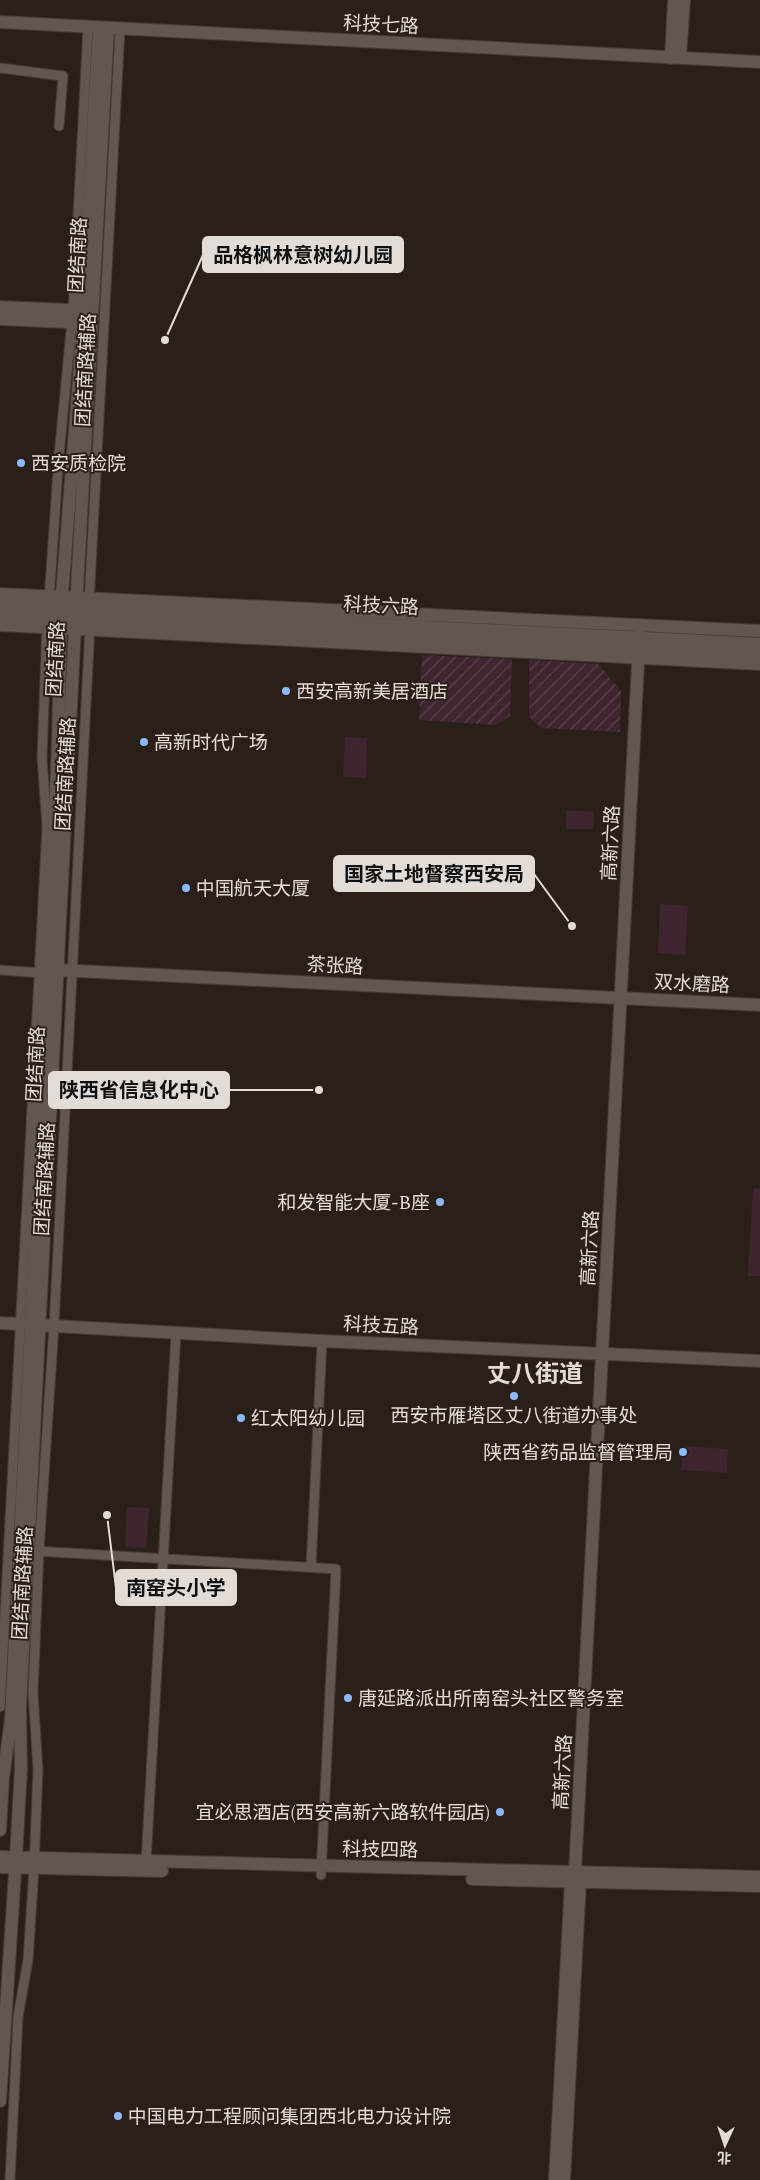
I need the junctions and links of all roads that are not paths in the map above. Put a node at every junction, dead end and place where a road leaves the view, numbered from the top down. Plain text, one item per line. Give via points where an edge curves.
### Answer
1 (674, 0) edge
2 (684, 0) edge
3 (0, 22) edge
4 (104, 28) junction
5 (676, 58) junction
6 (760, 62) edge
7 (0, 68) edge
8 (59, 126) dead end
9 (0, 307) edge
10 (82, 317) junction
11 (0, 319) edge
12 (0, 594) edge
13 (0, 604) edge
14 (54, 612) junction
15 (83, 614) junction
16 (0, 615) edge
17 (0, 625) edge
18 (760, 631) edge
19 (639, 642) junction
20 (760, 644) edge
21 (760, 653) edge
22 (760, 664) edge
23 (0, 970) edge
24 (54, 971) junction
25 (621, 999) junction
26 (760, 1005) edge
27 (0, 1323) edge
28 (37, 1325) junction
29 (176, 1333) junction
30 (322, 1341) junction
31 (602, 1354) junction
32 (760, 1361) edge
33 (34, 1551) junction
34 (163, 1559) junction
35 (311, 1567) junction
36 (8, 1578) edge
37 (0, 1707) edge
38 (0, 1830) edge
39 (0, 1857) edge
40 (16, 1862) junction
41 (146, 1862) junction
42 (34, 1863) junction
43 (0, 1867) edge
44 (322, 1871) junction
45 (760, 1876) edge
46 (575, 1878) junction
47 (760, 1886) edge
48 (0, 2101) edge
49 (10, 2180) edge
50 (555, 2180) edge
51 (564, 2180) edge

1 - 5 street
2 - 5 street
3 - 4 street, 科技七路
4 - 5 street, 科技七路
4 - 10 street, 团结南路
4 - 15 street, 团结南路辅路
5 - 6 street, 科技七路
7 - 8 street via 63,76
9 - 10 street
10 - 11 street
10 - 14 street, 团结南路
10 - 15 street, 团结南路
12 - 14 street
13 - 14 street, 科技六路
14 - 15 street, 科技六路
14 - 15 street
14 - 16 street, 科技六路
14 - 17 street
14 - 24 street, 团结南路 via 58,742
15 - 19 street, 科技六路
15 - 19 street
15 - 24 street, 团结南路
18 - 19 street
19 - 20 street, 科技六路
19 - 21 street, 科技六路
19 - 22 street
19 - 25 street, 高新六路
23 - 24 street
24 - 25 street, 茶张路
24 - 28 street, 团结南路
24 - 28 street, 团结南路辅路
25 - 26 street, 双水磨路
25 - 31 street, 高新六路
27 - 28 street, 科技五路
28 - 29 street, 科技五路
28 - 33 street, 团结南路
28 - 36 street, 团结南路
29 - 30 street, 科技五路
29 - 34 street
30 - 31 street, 科技五路
30 - 35 street
31 - 32 street, 科技五路
31 - 46 street, 高新六路
33 - 34 street
33 - 40 street, 团结南路 via 20,1708 21,1768
33 - 42 street, 团结南路辅路 via 33,1693 38,1770
34 - 35 street
34 - 41 street
35 - 44 street via 336,1569
36 - 37 street, 团结南路辅路
36 - 38 street, 团结南路 via 11,1720
39 - 40 street, 科技四路
40 - 42 street, 科技四路
40 - 43 street, 科技四路
40 - 48 street, 团结南路
41 - 42 street, 科技四路
41 - 44 street, 科技四路
42 - 44 street, 科技四路
42 - 49 street, 团结南路辅路 via 28,1960 18,2017
44 - 46 street, 科技四路
45 - 46 street, 科技四路
46 - 47 street, 科技四路
46 - 50 street, 高新六路
46 - 51 street, 高新六路

